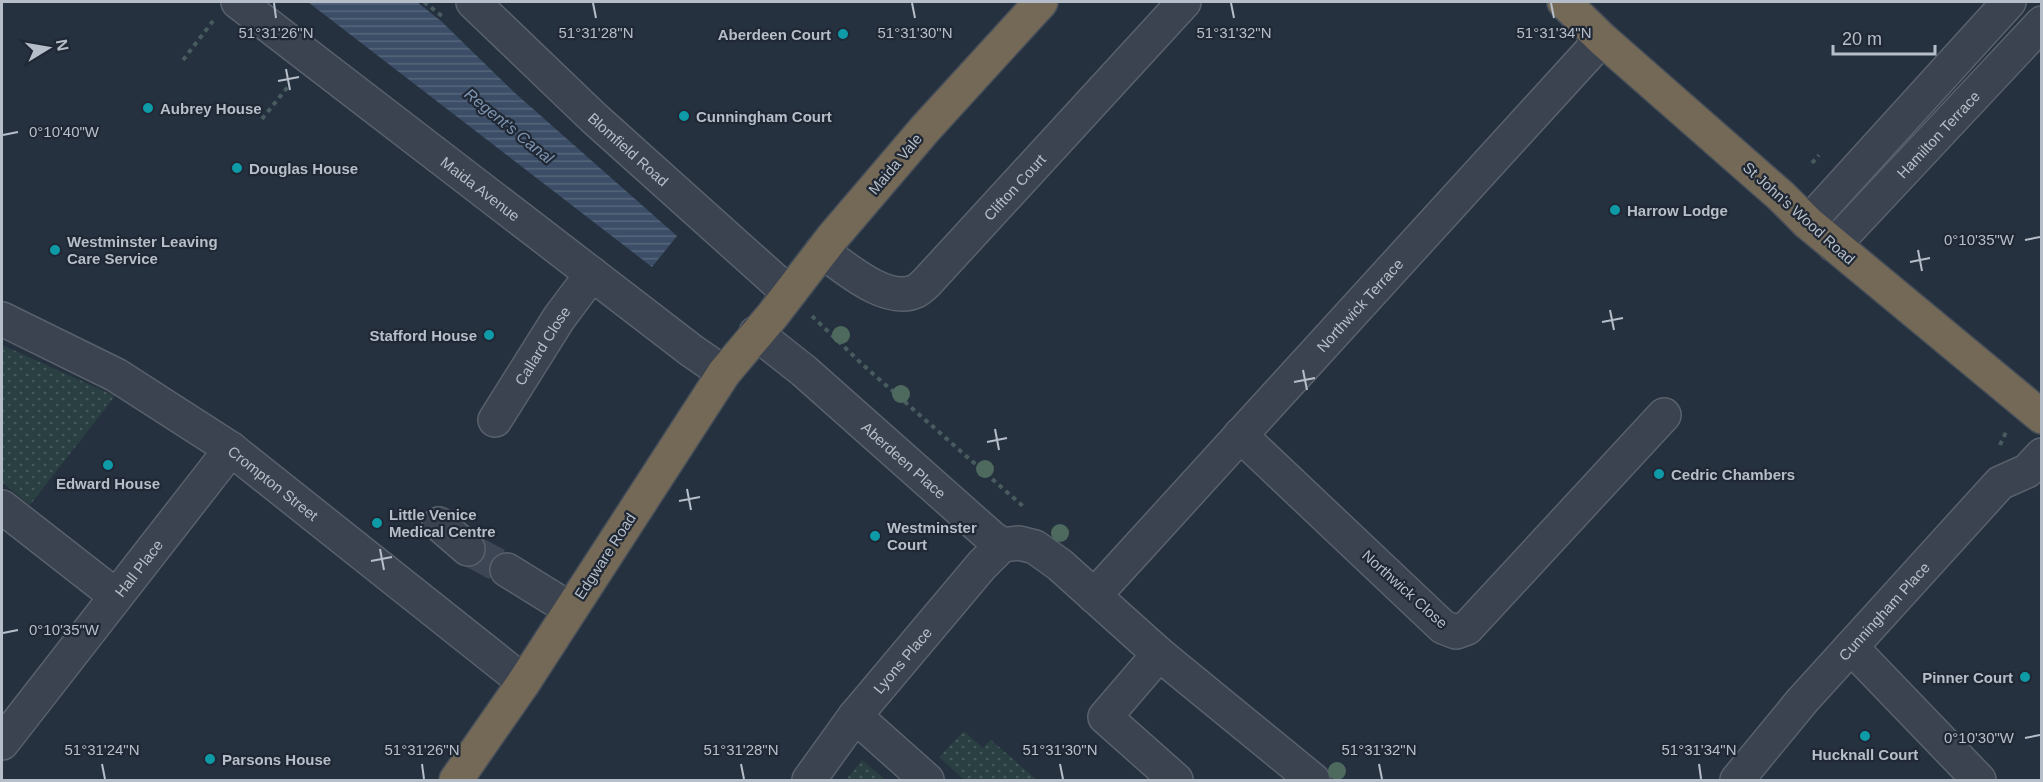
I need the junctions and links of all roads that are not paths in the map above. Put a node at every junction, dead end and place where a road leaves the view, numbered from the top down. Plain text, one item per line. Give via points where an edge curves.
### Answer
1 (473, 2) edge
2 (1040, 2) edge
3 (1184, 2) edge
4 (1564, 2) edge
5 (2009, 2) edge
6 (226, 10) edge
7 (2042, 23) edge
8 (1602, 39) junction
9 (1808, 223) junction
10 (1834, 245) junction
11 (822, 251) junction
12 (592, 274) junction
13 (789, 293) junction
14 (2, 319) edge
15 (756, 333) junction
16 (724, 373) junction
17 (1664, 415) dead end
18 (2042, 417) edge
19 (495, 420) dead end
20 (1240, 435) junction
21 (231, 449) junction
22 (2042, 455) edge
23 (2, 507) edge
24 (439, 524) dead end
25 (1002, 545) junction
26 (468, 549) tunnel mouth
27 (507, 570) tunnel mouth
28 (116, 596) junction
29 (1094, 596) junction
30 (570, 609) junction
31 (1851, 647) junction
32 (1159, 654) junction
33 (524, 682) junction
34 (855, 716) junction
35 (2, 743) edge
36 (456, 780) edge
37 (809, 780) edge
38 (927, 780) edge
39 (1176, 780) edge
40 (1311, 780) edge
41 (1737, 780) edge
42 (1979, 780) edge

1 - 13 street, Blomfield Road via 594,118
2 - 11 highway, Maida Vale
3 - 11 street, Clifton Court via 916,291 894,293 872,286
4 - 8 highway, St John's Wood Road
5 - 9 street
6 - 12 street, Maida Avenue
7 - 10 street, Hamilton Terrace
8 - 9 highway, St John's Wood Road
8 - 20 street, Northwick Terrace
9 - 10 highway, St John's Wood Road
10 - 18 highway, St John's Wood Road
11 - 13 highway, Maida Vale
12 - 16 street, Maida Avenue
12 - 19 street, Callard Close via 559,318
13 - 15 highway, Maida Vale
14 - 21 street, Crompton Street via 116,375
15 - 16 highway, Edgware Road
15 - 25 street, Aberdeen Place
16 - 30 highway, Edgware Road
17 - 20 street, Northwick Close via 1467,628 1456,633 1443,627
20 - 29 street, Northwick Terrace
21 - 28 street, Hall Place
21 - 33 street, Crompton Street
22 - 31 street, Cunningham Place via 2027,471 2000,483
23 - 28 street
24 - 26 street
25 - 29 street via 1019,543 1035,547
25 - 34 street, Lyons Place
27 - 30 street
28 - 35 street, Hall Place
29 - 32 street
30 - 33 highway, Edgware Road
31 - 41 street, Cunningham Place
31 - 42 street
32 - 39 street via 1105,717
32 - 40 street
33 - 36 highway, Edgware Road
34 - 37 street, Lyons Place
34 - 38 street

